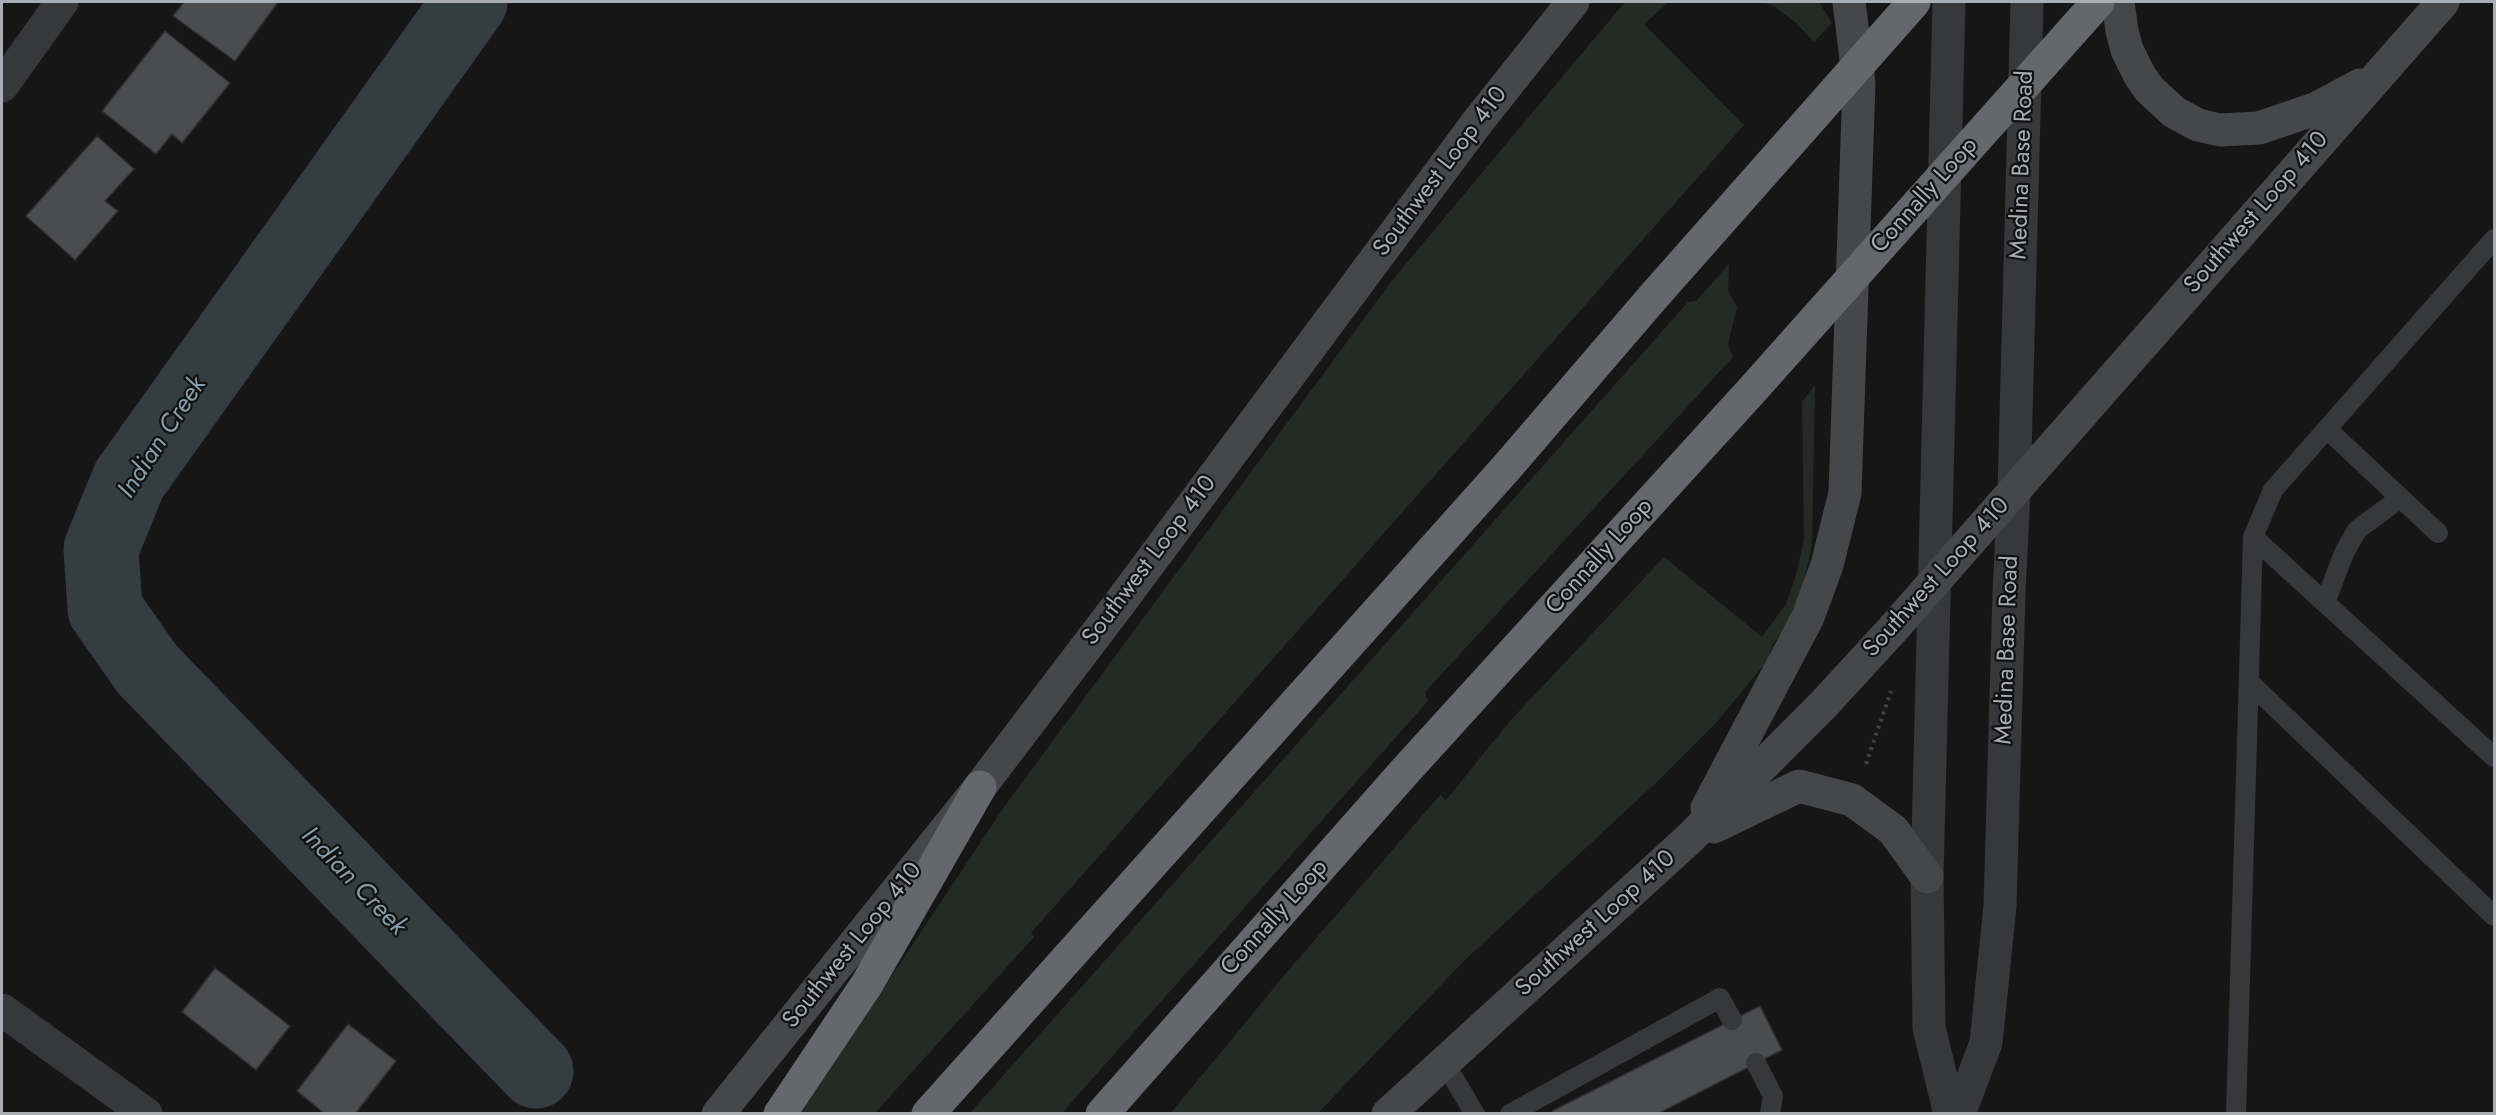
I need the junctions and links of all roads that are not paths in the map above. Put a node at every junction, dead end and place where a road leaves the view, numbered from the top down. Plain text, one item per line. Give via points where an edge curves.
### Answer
1 (62, 2) edge
2 (1573, 2) edge
3 (1849, 2) edge
4 (1914, 2) edge
5 (1949, 2) edge
6 (2027, 2) edge
7 (2098, 2) edge
8 (2118, 2) edge
9 (2443, 2) edge
10 (2389, 64) junction
11 (2, 86) edge
12 (2494, 239) edge
13 (2327, 429) junction
14 (2014, 491) junction
15 (2400, 498) junction
16 (2439, 533) dead end
17 (2253, 537) junction
18 (1935, 579) junction
19 (2325, 603) junction
20 (2249, 682) junction
21 (2494, 757) edge
22 (980, 787) junction
23 (1690, 838) junction
24 (1927, 877) junction
25 (2494, 916) edge
26 (2, 1010) edge
27 (1732, 1020) dead end
28 (1444, 1062) junction
29 (1756, 1063) dead end
30 (146, 1113) edge
31 (718, 1113) edge
32 (780, 1113) edge
33 (928, 1113) edge
34 (1102, 1113) edge
35 (1389, 1113) edge
36 (1475, 1113) edge
37 (1510, 1113) edge
38 (1770, 1113) edge
39 (1950, 1113) edge
40 (1959, 1113) edge
41 (2236, 1113) edge

1 - 11 street
2 - 22 main road, Southwest Loop 410 via 1472,129
3 - 23 main road via 1859,83 1845,493 1827,565 1808,617
4 - 33 highway via 1507,467
5 - 18 street
6 - 14 street, Medina Base Road
7 - 34 highway, Connally Loop
8 - 10 main road via 2127,50 2149,89 2186,120 2209,128 2244,130 2286,121 2329,102
9 - 10 main road, Southwest Loop 410
10 - 14 main road, Southwest Loop 410
12 - 13 lane
13 - 15 lane
13 - 17 lane via 2273,490
14 - 18 main road, Southwest Loop 410
14 - 40 street, Medina Base Road via 2000,906 1986,1043
15 - 16 lane
15 - 19 lane via 2357,530
17 - 19 lane
17 - 20 lane
18 - 23 main road, Southwest Loop 410 via 1823,705
18 - 24 street
19 - 21 lane
20 - 25 lane
20 - 41 lane
22 - 31 main road, Southwest Loop 410
22 - 32 highway via 867,984
23 - 24 main road via 1799,786 1852,800 1893,830
23 - 28 main road, Southwest Loop 410
24 - 39 street via 1929,1028
26 - 30 street
27 - 37 lane via 1720,998
28 - 35 main road, Southwest Loop 410
28 - 36 lane
29 - 38 lane via 1773,1096

